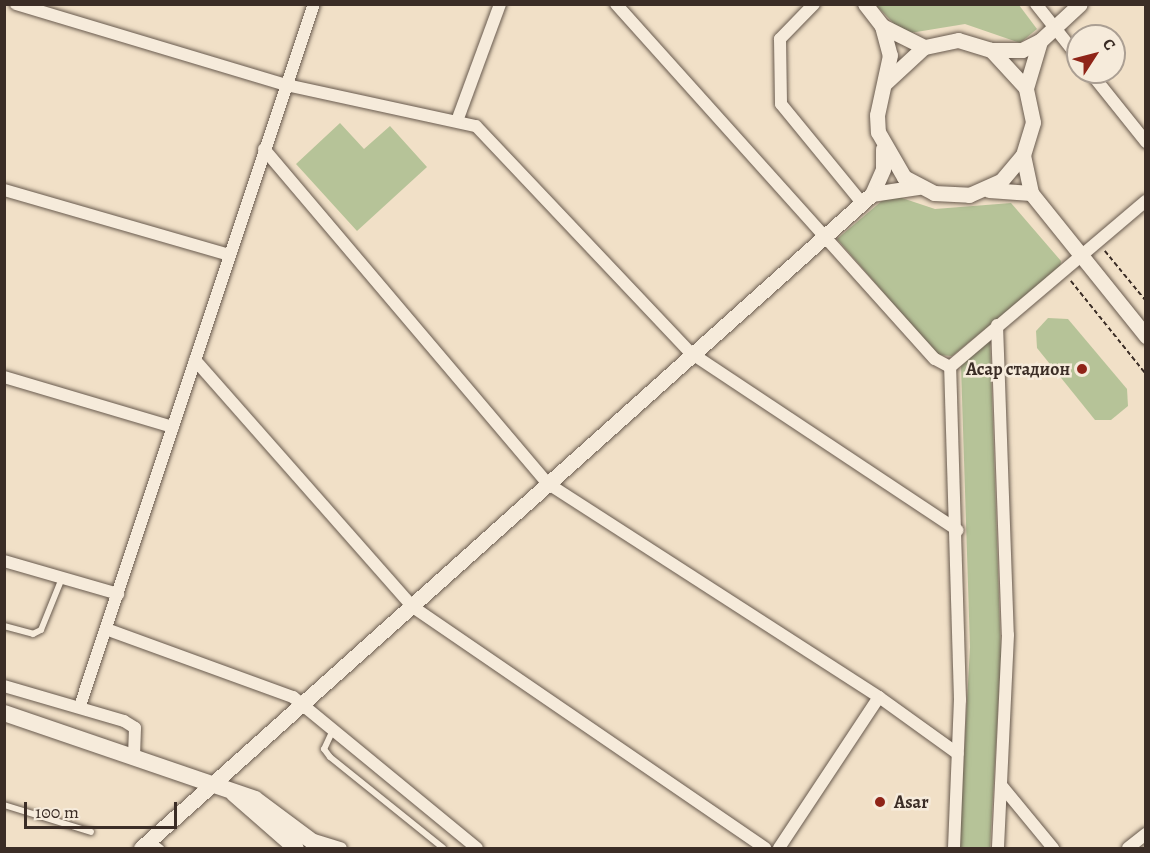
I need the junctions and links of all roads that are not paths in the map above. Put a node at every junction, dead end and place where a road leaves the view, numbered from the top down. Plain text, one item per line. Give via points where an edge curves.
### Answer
1 (16, 4) edge
2 (314, 4) edge
3 (500, 4) edge
4 (616, 4) edge
5 (814, 4) edge
6 (865, 4) edge
7 (1036, 4) edge
8 (1080, 4) edge
9 (882, 26) junction
10 (1054, 27) junction
11 (1040, 41) junction
12 (1066, 42) edge
13 (924, 46) junction
14 (992, 50) junction
15 (885, 82) junction
16 (1100, 84) edge
17 (286, 85) junction
18 (1026, 87) junction
19 (457, 121) junction
20 (1146, 142) edge
21 (264, 149) junction
22 (883, 149) junction
23 (1023, 155) junction
24 (918, 187) junction
25 (4, 190) edge
26 (986, 190) junction
27 (1031, 193) junction
28 (867, 198) junction
29 (1146, 201) edge
30 (827, 233) junction
31 (229, 255) junction
32 (1081, 255) junction
33 (997, 325) junction
34 (1146, 336) edge
35 (691, 353) junction
36 (195, 360) junction
37 (951, 367) junction
38 (4, 377) edge
39 (173, 427) junction
40 (547, 483) junction
41 (957, 530) junction
42 (4, 561) edge
43 (62, 578) junction
44 (118, 594) junction
45 (413, 607) junction
46 (4, 626) edge
47 (106, 629) junction
48 (4, 686) edge
49 (879, 697) junction
50 (302, 705) junction
51 (80, 706) junction
52 (4, 713) edge
53 (333, 730) junction
54 (958, 754) junction
55 (134, 755) junction
56 (210, 783) junction
57 (1001, 785) junction
58 (4, 805) edge
59 (91, 832) dead end
60 (1146, 834) edge
61 (309, 845) edge
62 (151, 846) edge
63 (341, 849) edge
64 (443, 849) edge
65 (477, 849) edge
66 (765, 849) edge
67 (779, 849) edge
68 (954, 849) edge
69 (998, 849) edge
70 (1053, 849) edge
71 (1128, 849) edge

1 - 17 street
2 - 17 street
3 - 19 street
4 - 30 street
5 - 28 street via 780,39 781,104
6 - 9 street
7 - 10 street
8 - 10 street
9 - 13 street
9 - 15 street via 890,55
10 - 11 street
10 - 12 street
11 - 14 street via 1022,50
11 - 18 street
13 - 14 street via 958,40
13 - 15 street
14 - 18 street
15 - 22 street via 877,115
16 - 20 street
17 - 19 street
17 - 21 street
18 - 23 street via 1033,122
19 - 35 street via 488,135
21 - 31 street
21 - 40 street
22 - 24 street
22 - 28 street via 883,169
23 - 26 street
23 - 27 street
24 - 26 street via 951,196
24 - 28 street
25 - 31 street
26 - 27 street
27 - 32 street
28 - 30 street
29 - 32 street
30 - 35 street
30 - 37 street via 935,359
31 - 36 street
32 - 33 street
32 - 34 street
33 - 37 street
33 - 57 street via 1008,635
35 - 40 street
35 - 41 street
36 - 39 street
36 - 45 street
37 - 41 street
38 - 39 street
39 - 44 street
40 - 45 street
40 - 49 street
41 - 54 street
42 - 43 street
43 - 44 street
43 - 46 lane via 41,630 33,634
44 - 47 street
45 - 50 street
45 - 66 street
47 - 50 street via 278,689
47 - 51 street
48 - 51 street
49 - 54 street
49 - 67 street
50 - 53 street
50 - 56 street
51 - 55 street via 135,728
52 - 55 main road
53 - 64 lane via 324,749 330,757
53 - 65 street
54 - 68 street
55 - 56 main road
56 - 61 main road via 255,799
56 - 62 street
57 - 69 street
57 - 70 street
58 - 59 lane
60 - 71 street
61 - 63 street

